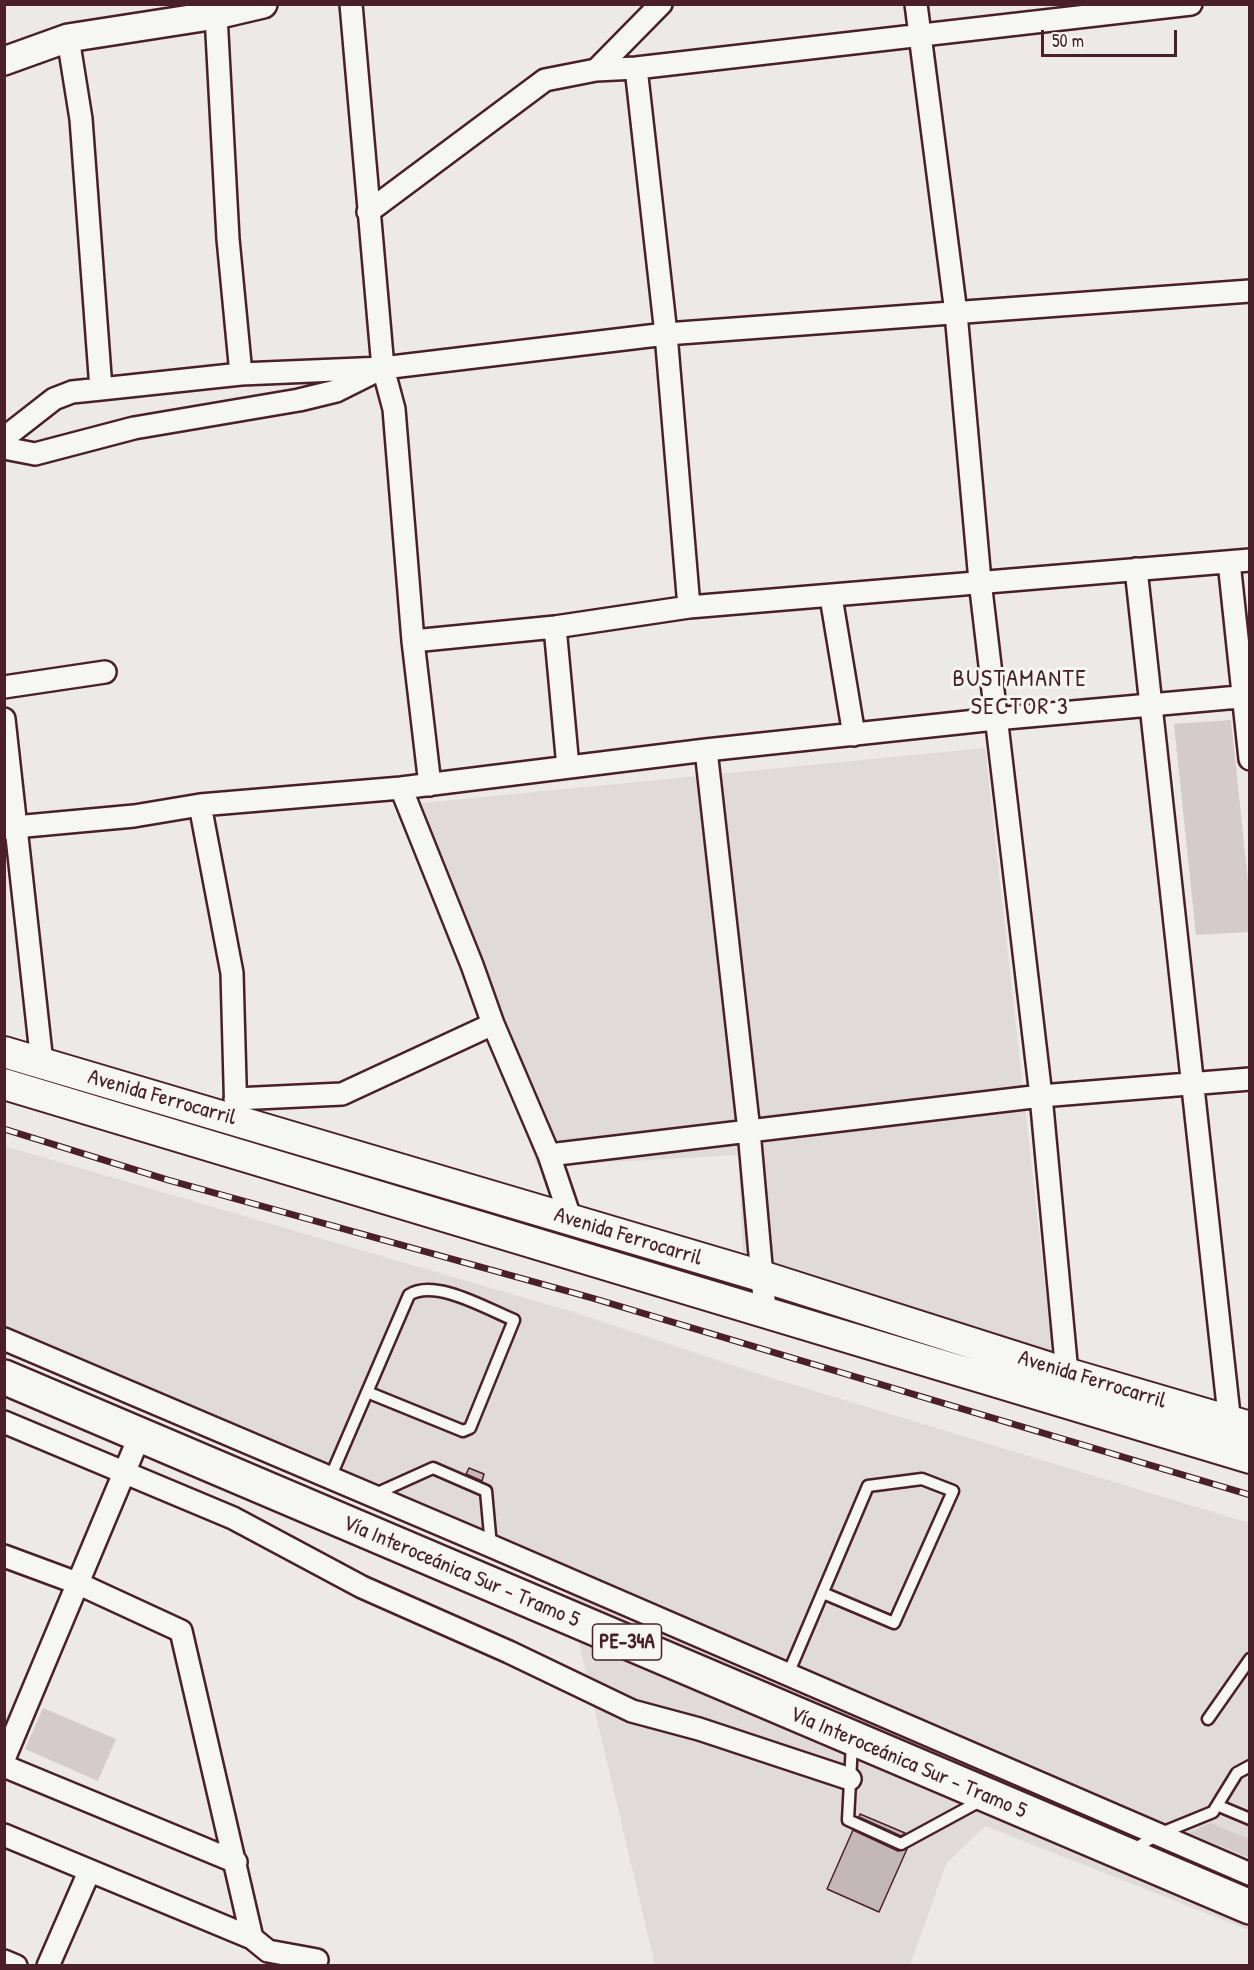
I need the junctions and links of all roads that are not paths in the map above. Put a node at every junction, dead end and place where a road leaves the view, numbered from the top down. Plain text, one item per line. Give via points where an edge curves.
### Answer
1 (263, 4) edge
2 (351, 4) edge
3 (661, 4) edge
4 (916, 4) edge
5 (1191, 4) edge
6 (216, 15) junction
7 (920, 36) junction
8 (69, 38) junction
9 (4, 61) edge
10 (636, 68) junction
11 (596, 70) junction
12 (368, 212) junction
13 (1250, 291) edge
14 (956, 313) junction
15 (666, 334) junction
16 (383, 368) junction
17 (241, 374) junction
18 (101, 389) junction
19 (4, 438) edge
20 (4, 448) edge
21 (1239, 561) edge
22 (1136, 569) junction
23 (980, 581) junction
24 (831, 597) junction
25 (689, 607) junction
26 (555, 627) junction
27 (413, 641) junction
28 (105, 672) dead end
29 (4, 687) edge
30 (1246, 697) edge
31 (1151, 705) junction
32 (4, 719) edge
33 (995, 719) junction
34 (854, 735) junction
35 (706, 750) junction
36 (1250, 759) edge
37 (568, 767) junction
38 (430, 784) junction
39 (401, 788) junction
40 (200, 805) junction
41 (11, 827) edge
42 (493, 1024) junction
43 (4, 1052) edge
44 (42, 1063) junction
45 (1250, 1079) edge
46 (4, 1084) edge
47 (1193, 1084) junction
48 (1041, 1096) junction
49 (235, 1109) junction
50 (749, 1131) junction
51 (549, 1155) junction
52 (572, 1220) junction
53 (761, 1276) junction
54 (765, 1310) junction
55 (4, 1340) edge
56 (1069, 1374) junction
57 (4, 1377) edge
58 (367, 1392) junction
59 (1067, 1404) junction
60 (4, 1422) edge
61 (1239, 1424) edge
62 (140, 1435) junction
63 (1242, 1455) edge
64 (125, 1474) junction
65 (330, 1478) junction
66 (371, 1496) junction
67 (491, 1546) junction
68 (4, 1556) edge
69 (77, 1583) junction
70 (823, 1593) junction
71 (1250, 1659) edge
72 (789, 1674) junction
73 (1208, 1719) dead end
74 (852, 1739) junction
75 (4, 1760) edge
76 (4, 1766) edge
77 (1250, 1766) edge
78 (850, 1779) junction
79 (989, 1797) junction
80 (1219, 1806) junction
81 (1250, 1819) edge
82 (1159, 1834) junction
83 (4, 1835) edge
84 (1124, 1855) junction
85 (236, 1862) junction
86 (89, 1872) junction
87 (1250, 1874) edge
88 (1250, 1907) edge
89 (252, 1938) junction
90 (4, 1960) edge
91 (317, 1960) dead end
92 (16, 1965) edge
93 (48, 1965) edge

1 - 6 street
2 - 12 street
3 - 11 street
4 - 7 street
5 - 7 street
6 - 8 street
6 - 17 street via 228,239
7 - 10 street
7 - 14 street
8 - 9 street
8 - 18 street via 81,119
10 - 11 street
10 - 15 street
11 - 12 street via 545,80
12 - 16 street
13 - 14 street
14 - 15 street
14 - 23 street
15 - 16 street
15 - 25 street
16 - 17 street
16 - 20 street via 336,391 299,400 134,428 35,454
16 - 27 street via 394,410
17 - 18 street
18 - 19 street via 72,392 54,399
21 - 22 street
21 - 30 street
22 - 23 street
22 - 31 street
23 - 24 street
23 - 33 street
24 - 25 street
24 - 34 street
25 - 26 street
26 - 27 street
26 - 37 street
27 - 38 street
28 - 29 street
30 - 31 street
30 - 36 street
31 - 33 street
31 - 47 street
32 - 41 street
33 - 34 street
33 - 48 street
34 - 35 street
35 - 37 street
35 - 50 street
37 - 38 street
38 - 39 street
39 - 40 street
39 - 42 street
40 - 41 street via 134,816
40 - 49 street via 232,973
41 - 44 street
42 - 49 street via 342,1094
42 - 51 street
43 - 44 main road, Avenida Ferrocarril
44 - 49 main road, Avenida Ferrocarril
45 - 47 street
46 - 54 main road, Avenida Ferrocarril
47 - 48 street
47 - 61 street
48 - 50 street
48 - 56 street
49 - 52 main road, Avenida Ferrocarril
50 - 51 street
50 - 53 street
51 - 52 street
52 - 53 main road, Avenida Ferrocarril
53 - 54 street
53 - 56 main road, Avenida Ferrocarril
54 - 59 main road, Avenida Ferrocarril
55 - 65 street
56 - 59 street
56 - 61 main road, Avenida Ferrocarril
57 - 62 highway, Vía Interoceánica Sur - Tramo 5 / PE-34A
58 - 58 lane via 409,1295 418,1289 436,1288 514,1320 470,1428 463,1431
58 - 65 lane
59 - 63 main road, Avenida Ferrocarril
60 - 64 street
61 - 63 street
62 - 64 street
62 - 74 highway, Vía Interoceánica Sur - Tramo 5 / PE-34A
64 - 69 street
64 - 78 street via 233,1518 362,1587 632,1711
65 - 66 street
66 - 67 street
66 - 67 lane via 433,1468 486,1491
67 - 72 street
68 - 69 street
69 - 75 street
69 - 85 street via 181,1631
70 - 70 lane via 868,1486 922,1479 953,1491 894,1623
70 - 72 lane
71 - 73 lane
72 - 82 street
74 - 78 lane
74 - 79 highway, Vía Interoceánica Sur - Tramo 5 / PE-34A
76 - 85 street
77 - 80 lane via 1237,1773
78 - 79 lane via 848,1820 901,1844
79 - 84 highway, Vía Interoceánica Sur - Tramo 5 / PE-34A
80 - 81 lane
80 - 82 lane
82 - 84 lane
82 - 87 street
83 - 86 street
84 - 88 highway, Vía Interoceánica Sur - Tramo 5 / PE-34A
85 - 89 street
86 - 89 street
86 - 93 street
89 - 91 street via 268,1951
90 - 92 street

